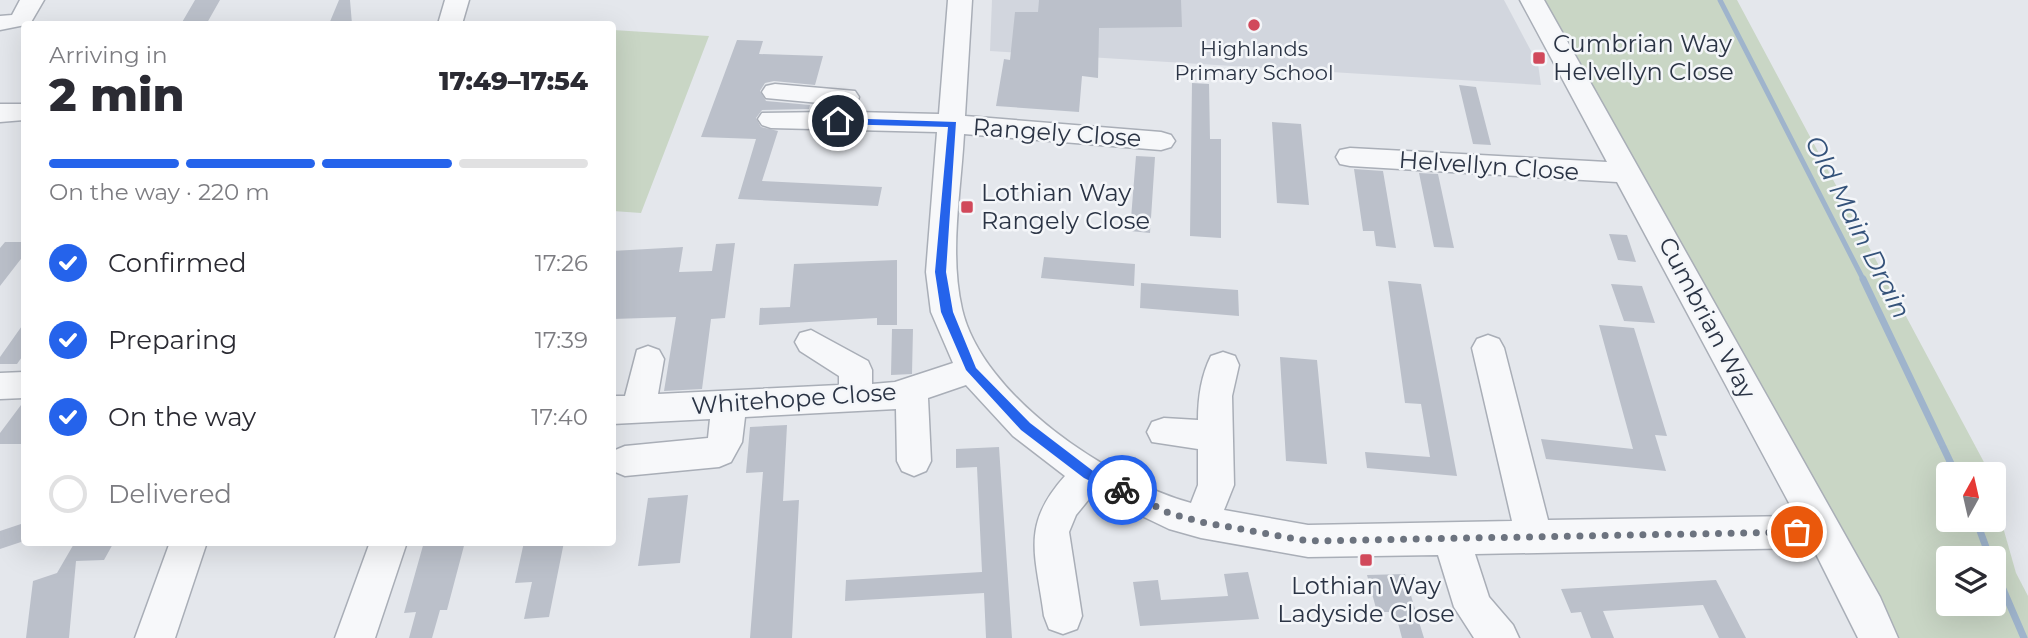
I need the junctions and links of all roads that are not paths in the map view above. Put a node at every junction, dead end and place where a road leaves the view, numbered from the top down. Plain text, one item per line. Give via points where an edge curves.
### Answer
1 (33, 0) edge
2 (457, 0) edge
3 (960, 0) edge
4 (1532, 0) edge
5 (0, 4) edge
6 (451, 21) edge
7 (0, 23) edge
8 (773, 106) dead end
9 (21, 112) edge
10 (0, 113) edge
11 (953, 124) junction
12 (1161, 141) dead end
13 (1350, 157) dead end
14 (1628, 172) junction
15 (811, 342) dead end
16 (1488, 348) dead end
17 (648, 359) dead end
18 (1223, 366) dead end
19 (972, 370) junction
20 (21, 385) edge
21 (0, 386) edge
22 (910, 391) junction
23 (856, 398) junction
24 (729, 404) junction
25 (626, 410) edge
26 (1164, 432) dead end
27 (1215, 436) junction
28 (625, 461) dead end
29 (914, 461) dead end
30 (1089, 474) junction
31 (1201, 522) junction
32 (1824, 532) junction
33 (1534, 537) junction
34 (1451, 539) junction
35 (188, 546) edge
36 (388, 546) edge
37 (1063, 615) dead end
38 (155, 638) edge
39 (355, 638) edge
40 (1499, 638) edge
41 (1878, 638) edge

1 - 5 street
1 - 7 street via 20,21
2 - 6 street
3 - 11 street
4 - 14 street, Cumbrian Way
8 - 11 street, Rangely Close via 838,121
9 - 10 street
11 - 12 street, Rangely Close
11 - 19 street via 941,272 947,312
13 - 14 street, Helvellyn Close
14 - 32 street, Cumbrian Way
15 - 23 street via 856,370
16 - 33 street
17 - 25 street
18 - 27 street via 1215,396
19 - 22 street, Whitehope Close
19 - 30 street via 1025,426
20 - 21 street
22 - 23 street, Whitehope Close
22 - 29 street
23 - 24 street, Whitehope Close
24 - 25 street, Whitehope Close
24 - 28 street via 725,442 719,452
26 - 27 street
27 - 31 street via 1216,485
30 - 31 street via 1169,513
30 - 37 street via 1061,506 1051,532
31 - 34 street via 1308,541
32 - 33 street
32 - 41 street, Cumbrian Way
33 - 34 street
34 - 40 street via 1473,607
35 - 38 street
36 - 39 street

